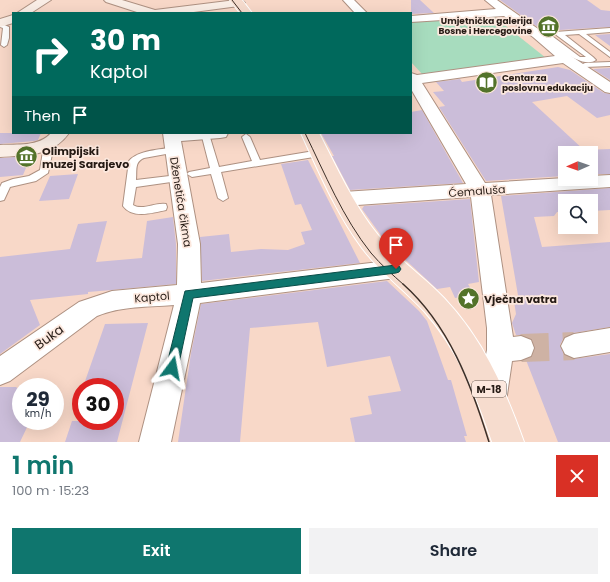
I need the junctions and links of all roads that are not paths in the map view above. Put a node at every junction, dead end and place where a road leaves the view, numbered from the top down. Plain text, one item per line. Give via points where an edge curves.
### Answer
1 (45, 0) edge
2 (110, 0) edge
3 (348, 0) edge
4 (490, 0) edge
5 (239, 1) edge
6 (25, 12) edge
7 (149, 12) edge
8 (164, 12) edge
9 (245, 12) edge
10 (360, 12) edge
11 (507, 12) junction
12 (412, 19) edge
13 (4, 23) edge
14 (610, 30) edge
15 (580, 32) junction
16 (559, 33) junction
17 (541, 34) junction
18 (4, 45) dead end
19 (610, 55) edge
20 (570, 62) junction
21 (610, 64) edge
22 (412, 79) edge
23 (610, 89) edge
24 (420, 105) edge
25 (213, 134) edge
26 (310, 134) edge
27 (246, 137) dead end
28 (55, 139) edge
29 (172, 140) edge
30 (0, 151) edge
31 (320, 153) junction
32 (257, 163) junction
33 (215, 170) junction
34 (185, 176) junction
35 (610, 181) edge
36 (131, 184) junction
37 (480, 191) junction
38 (0, 198) edge
39 (223, 198) dead end
40 (343, 199) junction
41 (162, 207) dead end
42 (396, 269) junction
43 (189, 294) junction
44 (100, 303) joint
45 (610, 340) edge
46 (574, 346) tunnel mouth
47 (0, 372) edge
48 (492, 396) junction
49 (155, 442) edge
50 (508, 442) edge

1 - 6 street
2 - 7 street
3 - 10 street
4 - 11 street
5 - 8 street
5 - 9 main road
11 - 12 street
11 - 17 street
13 - 18 lane
14 - 15 lane
15 - 16 lane
15 - 19 lane
16 - 17 lane
16 - 17 lane via 592,60 578,59
17 - 20 street
20 - 21 lane
20 - 22 street
20 - 23 street
22 - 24 street
24 - 37 street
25 - 29 street
25 - 33 lane
26 - 31 main road, M-18
27 - 32 lane
28 - 30 street via 34,148
28 - 38 lane via 45,171 32,179 13,182 6,186
29 - 34 street, Dženetića čikma
29 - 36 lane via 136,158 132,163
31 - 32 lane
31 - 40 main road, M-18
32 - 33 lane
33 - 34 lane
33 - 39 lane
34 - 36 lane
34 - 43 street, Dženetića čikma
35 - 37 street, Ćemaluša
36 - 41 lane via 128,206 131,210
37 - 40 street, Ćemaluša
37 - 48 street via 500,328 511,349
40 - 42 main road, M-18 via 372,243
42 - 43 street, Kaptol
42 - 48 main road, M-18 via 433,304 463,340
43 - 44 street, Kaptol
43 - 49 street, Dženetića čikma
44 - 47 street, Buka
45 - 46 street
48 - 50 main road, M-18

